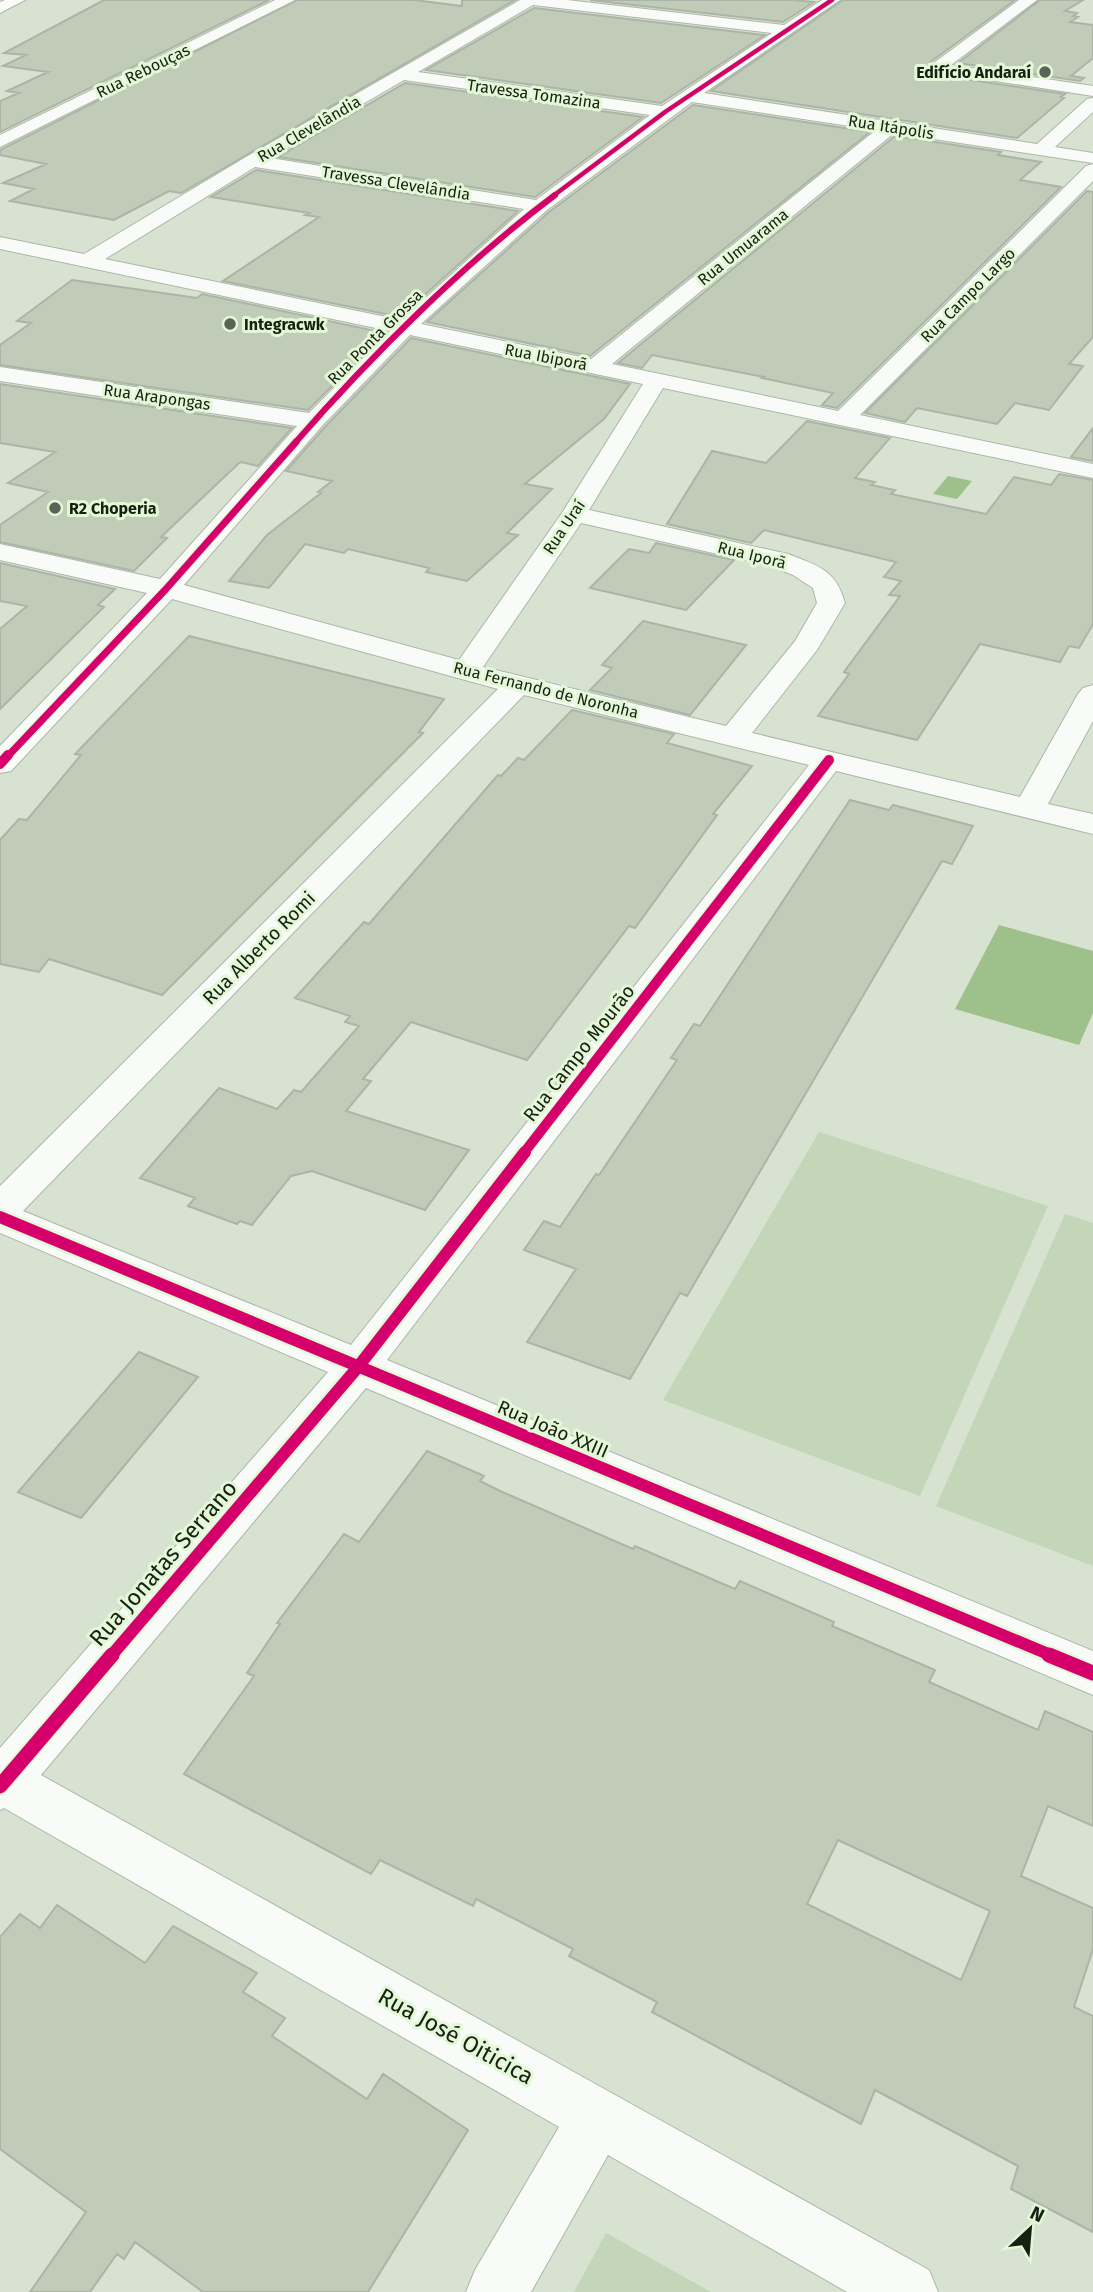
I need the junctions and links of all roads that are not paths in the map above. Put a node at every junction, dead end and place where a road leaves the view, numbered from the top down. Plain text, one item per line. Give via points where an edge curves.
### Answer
1 (17, 0) edge
2 (287, 0) edge
3 (530, 0) edge
4 (832, 0) edge
5 (1029, 0) edge
6 (0, 8) edge
7 (786, 30) junction
8 (403, 75) junction
9 (1093, 90) edge
10 (689, 96) junction
11 (1093, 103) edge
12 (665, 112) junction
13 (890, 127) junction
14 (0, 142) edge
15 (1041, 150) junction
16 (1093, 158) edge
17 (252, 161) junction
18 (1093, 170) edge
19 (540, 206) junction
20 (5, 248) edge
21 (89, 260) junction
22 (404, 329) junction
23 (595, 367) junction
24 (0, 374) edge
25 (657, 380) junction
26 (843, 419) junction
27 (314, 421) junction
28 (1093, 471) edge
29 (574, 514) junction
30 (0, 552) edge
31 (166, 589) junction
32 (467, 670) junction
33 (518, 685) junction
34 (1093, 694) edge
35 (733, 737) junction
36 (829, 760) junction
37 (0, 764) edge
38 (1030, 808) junction
39 (1093, 824) edge
40 (0, 1210) edge
41 (0, 1217) edge
42 (358, 1367) junction
43 (1093, 1673) edge
44 (2, 1783) edge
45 (598, 2116) junction
46 (497, 2292) edge
47 (907, 2292) edge

1 - 6 street
2 - 14 street, Rua Rebouças
3 - 7 street
3 - 8 street, Rua Clevelândia
4 - 7 street, Rua Ponta Grossa
5 - 9 street via 937,68
7 - 10 street, Rua Ponta Grossa
8 - 12 street, Travessa Tomazina
8 - 17 street, Rua Clevelândia
10 - 12 street, Rua Ponta Grossa
10 - 13 street, Rua Itápolis
11 - 15 street
12 - 19 street, Rua Ponta Grossa
13 - 15 street, Rua Itápolis
13 - 23 street, Rua Umuarama
15 - 16 street, Rua Itápolis
17 - 19 street, Travessa Clevelândia
17 - 21 street, Rua Clevelândia
18 - 26 street, Rua Campo Largo
19 - 22 street, Rua Ponta Grossa
20 - 21 street, Rua Ibiporã
21 - 22 street, Rua Ibiporã
22 - 23 street, Rua Ibiporã
22 - 27 street, Rua Ponta Grossa
23 - 25 street, Rua Ibiporã
24 - 27 street, Rua Arapongas
25 - 26 street, Rua Ibiporã
25 - 29 street, Rua Uraí
26 - 28 street, Rua Ibiporã
27 - 31 street, Rua Ponta Grossa
29 - 32 street, Rua Uraí
29 - 35 street, Rua Iporã via 779,560 826,584 831,603 807,644
30 - 31 street, Rua Fernando de Noronha
31 - 32 street, Rua Fernando de Noronha
31 - 37 street, Rua Ponta Grossa
32 - 33 street, Rua Fernando de Noronha
33 - 35 street, Rua Fernando de Noronha
33 - 40 street, Rua Alberto Romi
34 - 38 street
35 - 36 street, Rua Fernando de Noronha
36 - 38 street, Rua Fernando de Noronha
36 - 42 street, Rua Campo Mourão
38 - 39 street, Rua Fernando de Noronha
41 - 42 street, Rua João XXIII
42 - 43 street, Rua João XXIII
42 - 44 street, Rua Jonatas Serrano
44 - 45 street, Rua José Oiticica
45 - 46 street
45 - 47 street, Rua José Oiticica

